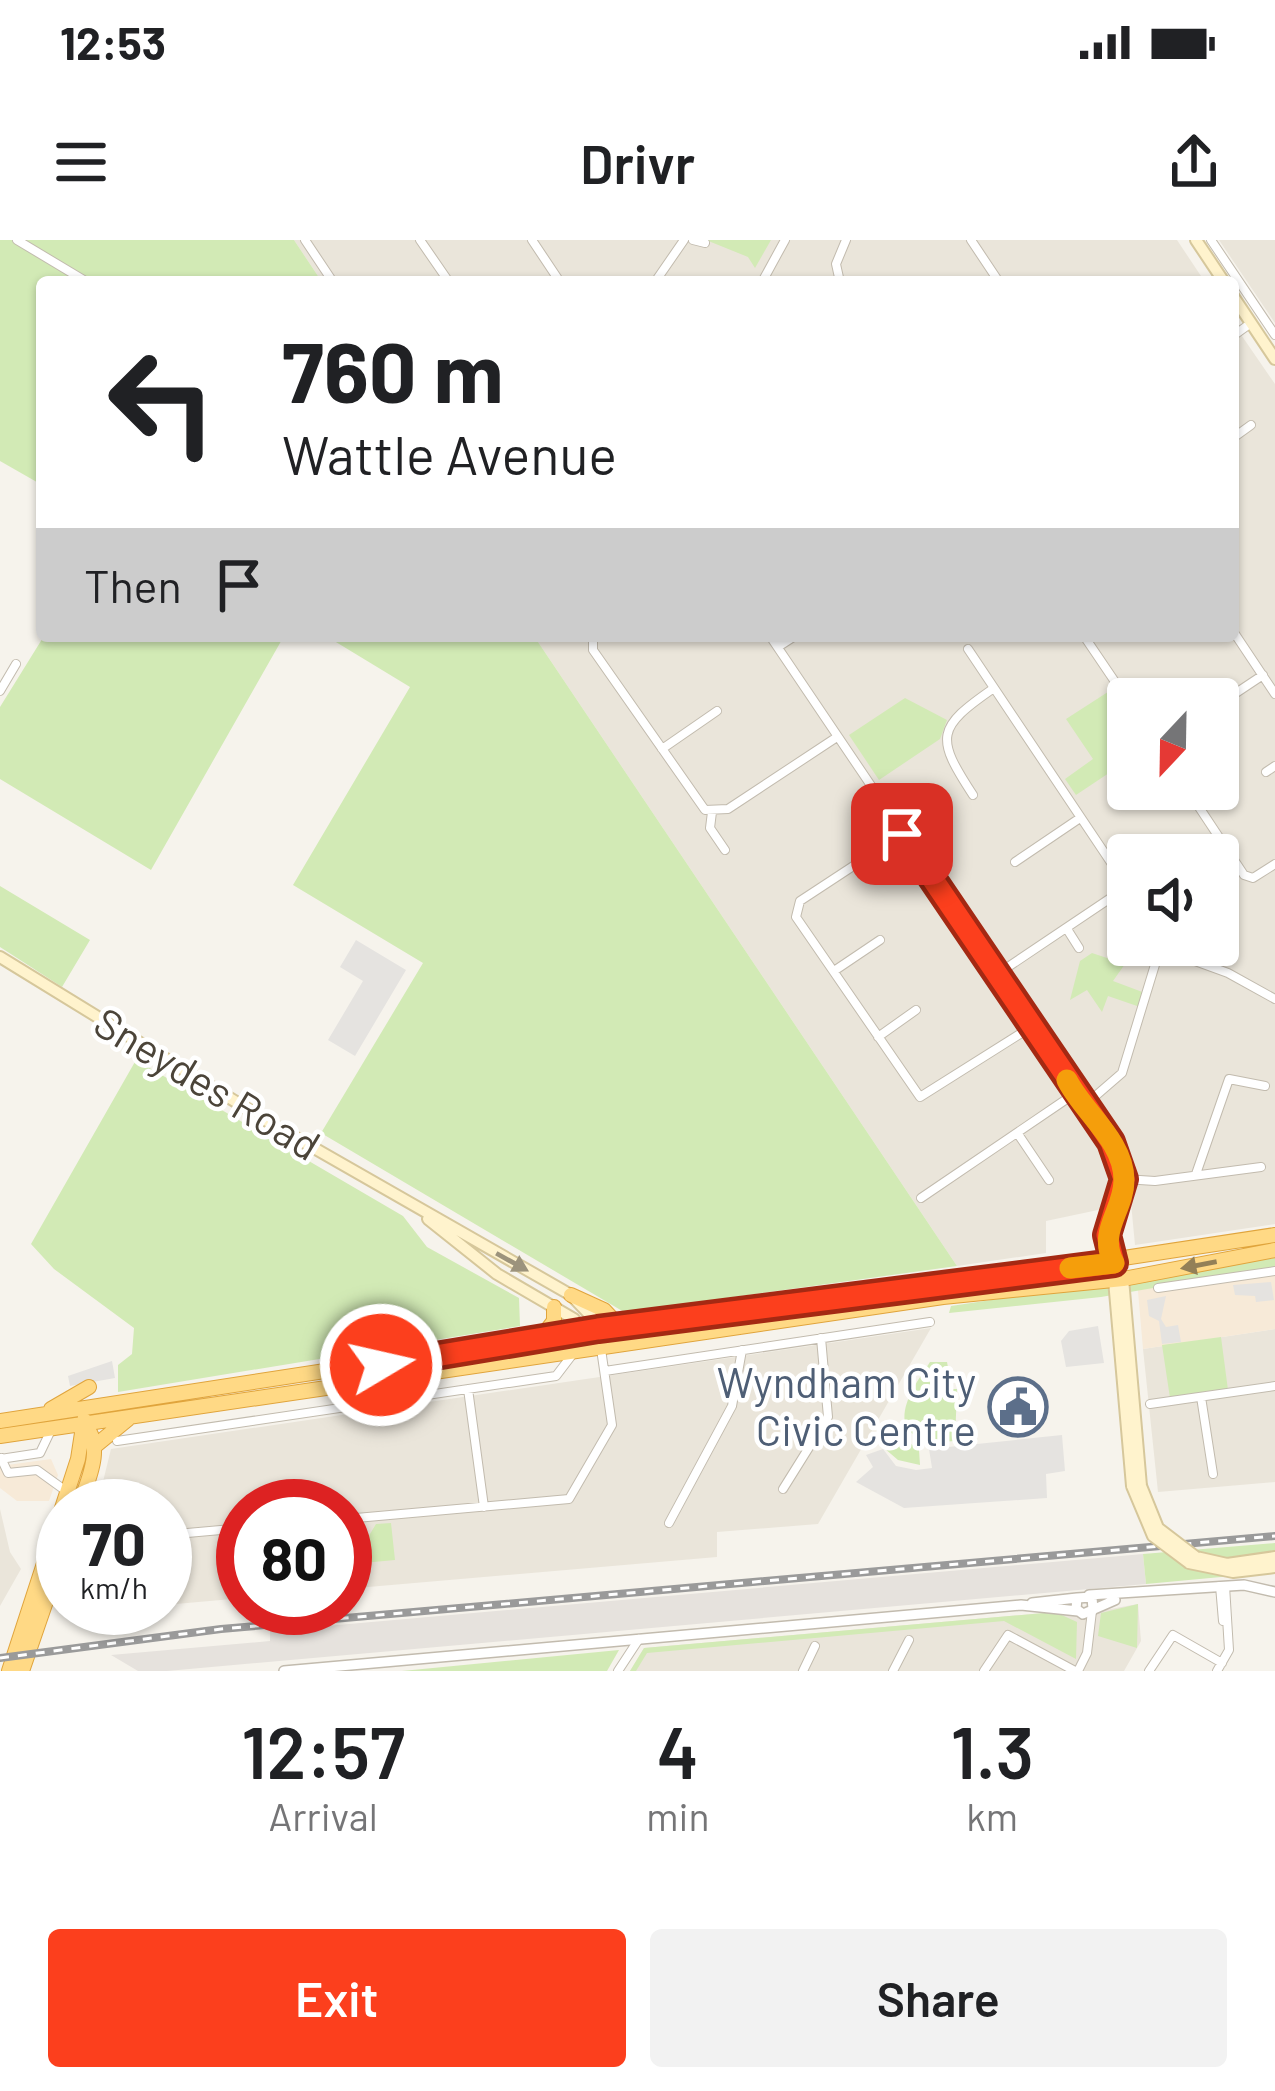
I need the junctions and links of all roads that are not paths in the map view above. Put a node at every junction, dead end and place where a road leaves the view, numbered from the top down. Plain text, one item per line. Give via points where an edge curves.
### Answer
1 (17, 240) edge
2 (305, 240) edge
3 (421, 240) edge
4 (532, 240) edge
5 (689, 240) edge
6 (785, 240) edge
7 (846, 240) edge
8 (971, 240) edge
9 (1196, 240) edge
10 (1211, 240) edge
11 (705, 243) edge
12 (77, 276) edge
13 (329, 276) edge
14 (445, 276) edge
15 (556, 276) edge
16 (660, 276) edge
17 (765, 276) edge
18 (839, 276) edge
19 (995, 276) edge
20 (1220, 276) edge
21 (1234, 276) edge
22 (1239, 284) edge
23 (1239, 305) edge
24 (1251, 323) junction
25 (1239, 331) edge
26 (1271, 334) edge
27 (1275, 359) edge
28 (1251, 425) dead end
29 (1239, 434) edge
30 (1239, 640) edge
31 (593, 642) edge
32 (774, 642) edge
33 (786, 642) edge
34 (1088, 642) edge
35 (778, 647) junction
36 (968, 649) dead end
37 (16, 664) dead end
38 (1263, 675) junction
39 (1112, 678) edge
40 (994, 688) junction
41 (0, 691) edge
42 (1239, 691) edge
43 (1275, 694) edge
44 (718, 711) dead end
45 (837, 737) junction
46 (662, 748) junction
47 (973, 795) dead end
48 (1201, 810) edge
49 (712, 812) junction
50 (1080, 818) junction
51 (902, 834) junction
52 (725, 850) dead end
53 (1107, 857) edge
54 (1015, 862) dead end
55 (1275, 865) edge
56 (1107, 901) edge
57 (1066, 928) junction
58 (880, 940) dead end
59 (1079, 948) dead end
60 (0, 957) edge
61 (1156, 966) edge
62 (1210, 966) edge
63 (834, 971) junction
64 (997, 975) junction
65 (1275, 999) edge
66 (916, 1010) dead end
67 (1031, 1027) junction
68 (878, 1036) junction
69 (1265, 1086) dead end
70 (1074, 1094) junction
71 (1085, 1105) junction
72 (1018, 1134) junction
73 (1261, 1167) dead end
74 (1196, 1174) junction
75 (1124, 1179) junction
76 (1049, 1180) dead end
77 (920, 1198) dead end
78 (415, 1208) junction
79 (1275, 1235) edge
80 (1275, 1250) edge
81 (1114, 1263) junction
82 (1275, 1271) edge
83 (1119, 1280) junction
84 (1158, 1288) dead end
85 (941, 1290) junction
86 (571, 1294) junction
87 (805, 1306) junction
88 (554, 1307) junction
89 (822, 1315) junction
90 (792, 1319) junction
91 (930, 1322) dead end
92 (619, 1326) junction
93 (591, 1330) junction
94 (824, 1337) junction
95 (540, 1339) junction
96 (807, 1340) junction
97 (596, 1348) junction
98 (742, 1349) junction
99 (574, 1351) junction
100 (604, 1376) junction
101 (1275, 1386) edge
102 (468, 1389) junction
103 (1202, 1397) junction
104 (238, 1401) junction
105 (1150, 1404) dead end
106 (108, 1405) junction
107 (47, 1412) junction
108 (84, 1416) junction
109 (133, 1416) junction
110 (260, 1419) junction
111 (0, 1420) edge
112 (51, 1428) junction
113 (0, 1436) edge
114 (117, 1441) dead end
115 (94, 1446) junction
116 (40, 1453) junction
117 (78, 1455) junction
118 (0, 1459) edge
119 (37, 1470) junction
120 (1213, 1474) dead end
121 (49, 1479) edge
122 (71, 1479) edge
123 (86, 1479) edge
124 (783, 1489) dead end
125 (484, 1507) junction
126 (372, 1517) edge
127 (669, 1523) dead end
128 (1275, 1557) edge
129 (1192, 1560) junction
130 (1275, 1567) edge
131 (1223, 1586) junction
132 (36, 1588) edge
133 (1275, 1592) edge
134 (1132, 1594) junction
135 (1083, 1597) junction
136 (1021, 1605) junction
137 (1086, 1611) junction
138 (36, 1630) edge
139 (634, 1640) junction
140 (909, 1640) dead end
141 (815, 1646) dead end
142 (1221, 1664) edge
143 (620, 1669) edge
144 (9, 1671) edge
145 (22, 1671) edge
146 (284, 1671) edge
147 (803, 1671) edge
148 (893, 1671) edge
149 (984, 1671) edge
150 (1076, 1671) edge
151 (1149, 1671) edge

1 - 12 street
2 - 13 street
3 - 14 street
4 - 15 street
5 - 11 street
5 - 16 street
6 - 17 street
7 - 18 street
8 - 19 street
9 - 20 main road
10 - 21 street
22 - 26 street
23 - 24 main road
24 - 25 street
24 - 26 main road
26 - 27 main road
28 - 29 street
30 - 38 street
31 - 46 street
32 - 35 street
33 - 35 street
34 - 39 street
35 - 45 street
36 - 40 street
37 - 41 street
38 - 42 street
38 - 43 street
40 - 47 street via 945,734 944,747
40 - 50 street
44 - 46 street
45 - 49 street
45 - 51 street
46 - 49 street
48 - 55 street via 1244,875
49 - 52 street via 710,828
50 - 53 street
50 - 54 street
51 - 63 street via 795,908
51 - 64 street
56 - 57 street
57 - 59 street
57 - 64 street
58 - 63 street
60 - 78 main road, Sneydes Road
61 - 71 street via 1122,1073
62 - 65 street
63 - 68 street
64 - 67 street
66 - 68 street
67 - 68 street via 920,1097
67 - 70 street
69 - 74 street via 1229,1079
70 - 71 street
70 - 72 street
71 - 75 street
72 - 76 street
72 - 77 street
73 - 74 street
74 - 75 street
75 - 81 street via 1107,1235
78 -> 86 main road, Sneydes Road
78 - 88 main road, Sneydes Road via 497,1274
79 - 81 highway
80 -> 83 highway
81 - 83 highway
81 - 85 highway
82 - 84 street
83 - 85 highway
83 - 129 main road, bridge via 1137,1486 1153,1536
85 - 87 highway
85 - 89 highway
86 - 92 highway
86 - 93 main road, Sneydes Road
87 - 89 highway
87 - 92 highway
88 - 93 main road, Sneydes Road
88 - 95 highway
89 - 90 highway
89 - 94 street
90 - 96 street
90 - 97 highway
91 - 94 street
92 - 93 highway
93 - 95 highway
93 - 97 main road, Sneydes Road
94 - 96 street
94 - 124 street via 828,1417
95 - 106 highway
96 - 98 street
97 - 99 highway
97 - 100 street
98 - 100 street
98 - 127 street via 732,1406
99 - 102 street via 562,1373
99 - 104 highway
100 - 125 street via 612,1425 569,1499
101 - 103 street
102 - 110 street
102 - 125 street
103 - 105 street
103 - 120 street
104 - 109 highway
104 - 110 street
106 - 107 highway via 89,1384
106 - 108 highway
107 - 108 highway
107 - 111 highway
108 - 109 highway
108 - 112 highway
108 - 115 highway
108 - 117 highway
109 - 115 highway
110 - 114 street
112 - 113 highway
112 - 116 street
112 - 117 highway
115 - 123 highway
116 - 118 street
116 - 119 street
117 - 122 highway
118 - 119 street via 8,1473
119 - 121 street
125 - 126 street
128 - 129 main road
129 - 130 main road via 1233,1572
131 - 133 street
131 - 134 street
131 - 142 street
132 - 144 highway
134 - 135 street
134 - 137 street
135 - 136 street
135 - 137 street
135 - 137 street
136 - 137 street
136 - 139 street
137 - 150 street via 1088,1646
138 - 145 highway
139 - 143 street
139 - 146 street
140 - 148 street
141 - 147 street
142 - 151 street via 1172,1635
149 - 150 street via 1007,1635

